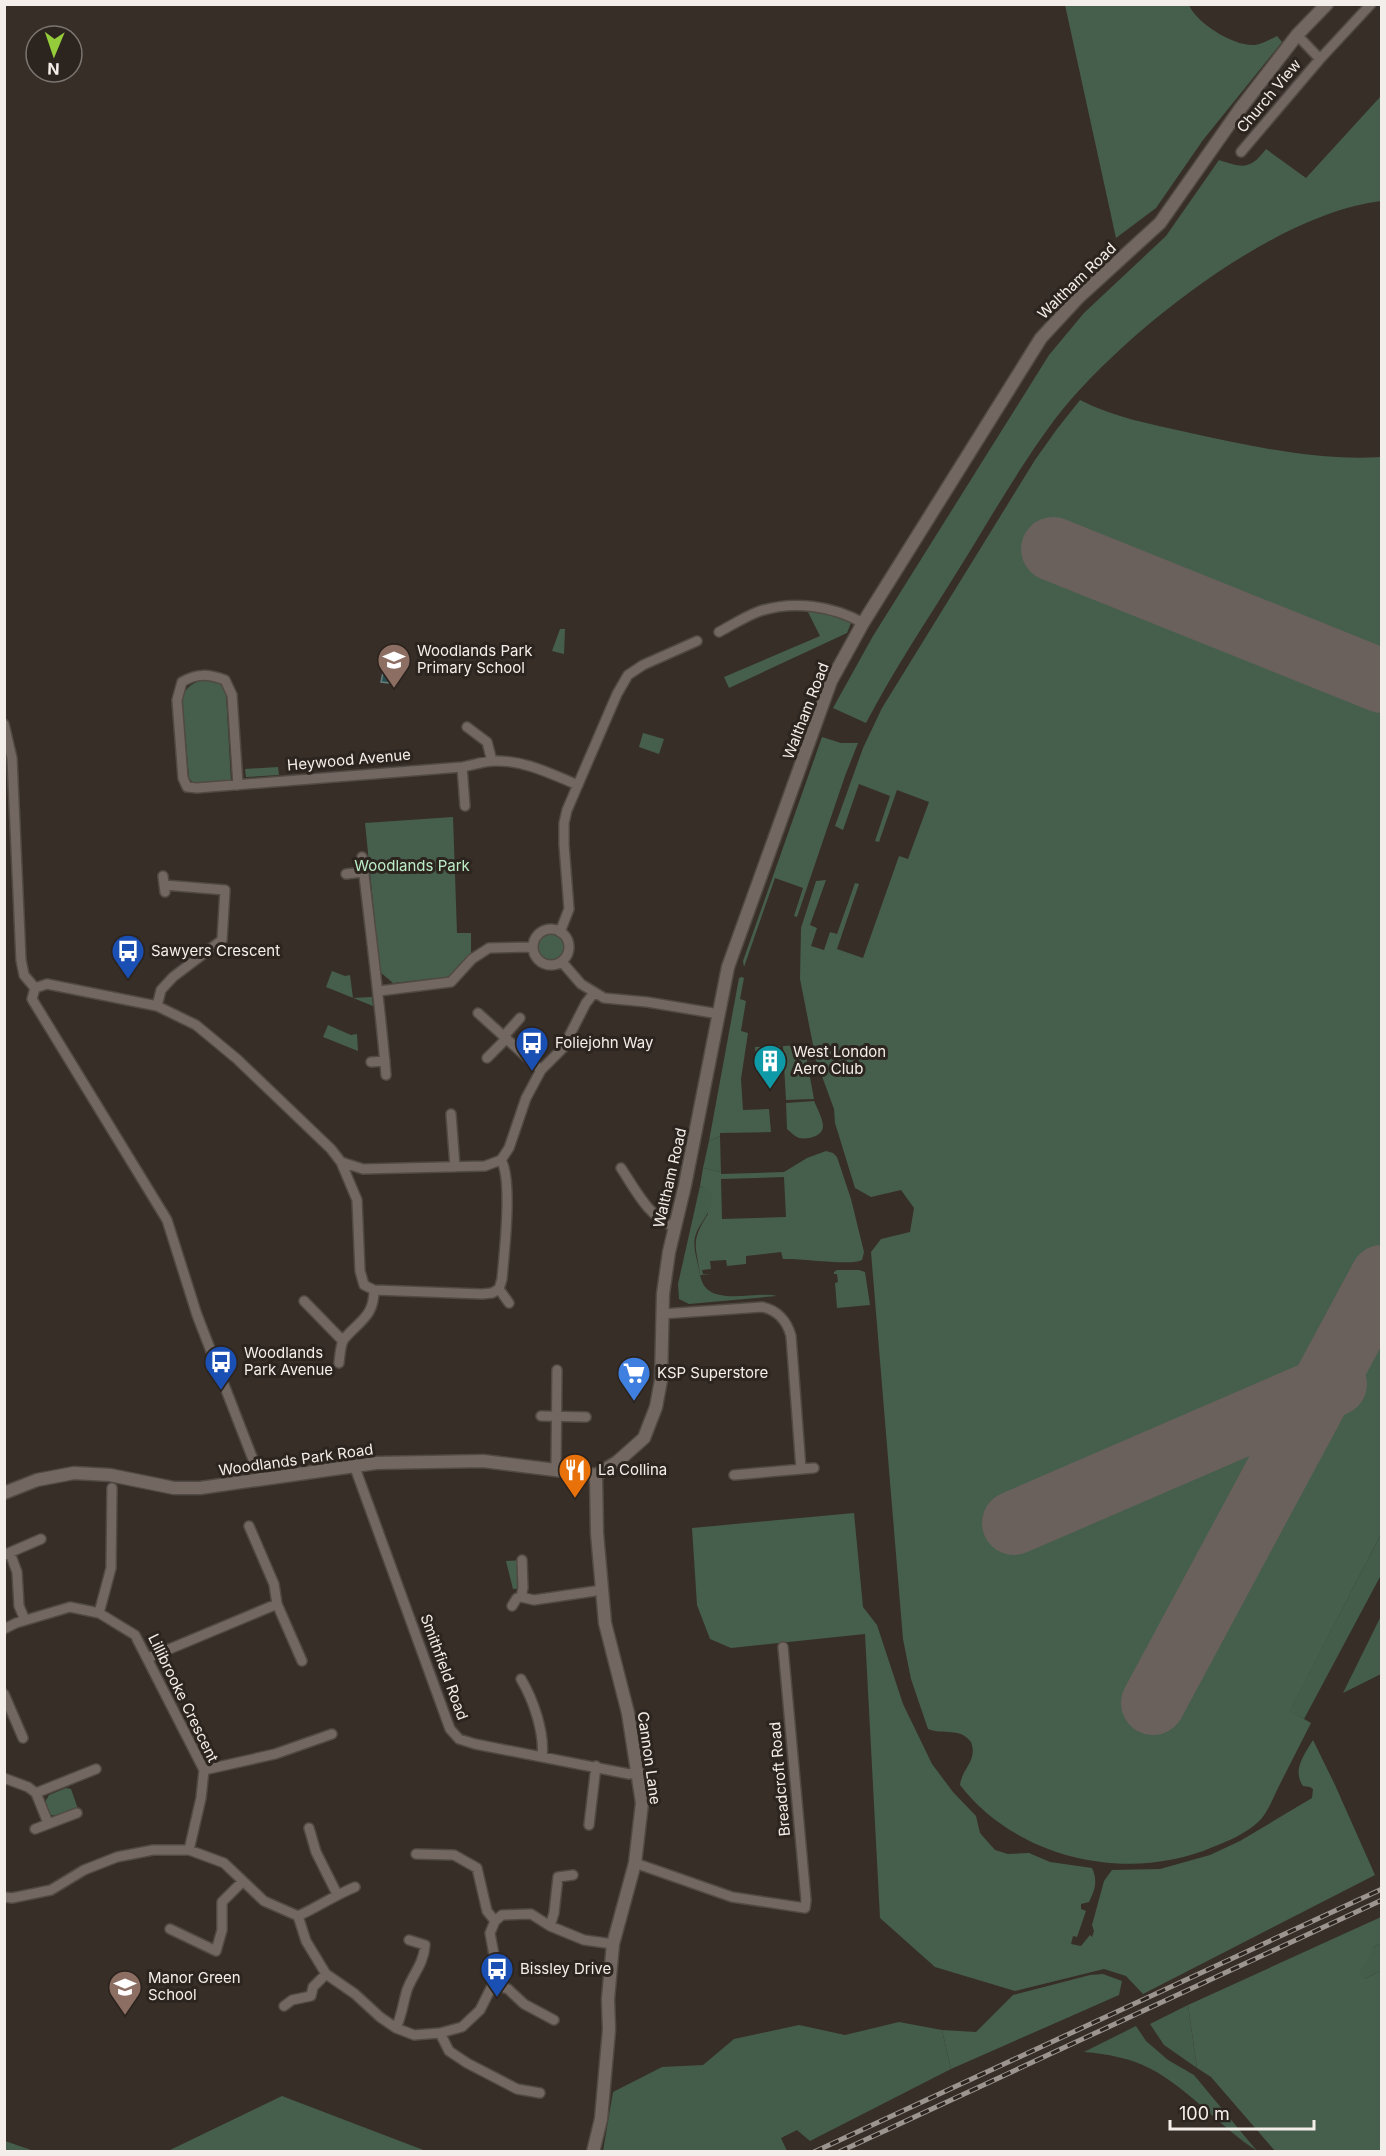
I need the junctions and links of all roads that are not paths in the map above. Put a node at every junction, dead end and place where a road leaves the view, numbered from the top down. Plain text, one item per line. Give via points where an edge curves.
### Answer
1 (1327, 4) edge
2 (1371, 4) edge
3 (1297, 34) junction
4 (1320, 59) junction
5 (1241, 152) dead end
6 (863, 623) junction
7 (719, 632) dead end
8 (696, 640) dead end
9 (4, 724) edge
10 (467, 727) dead end
11 (492, 761) junction
12 (462, 767) junction
13 (238, 785) junction
14 (578, 785) junction
15 (465, 806) dead end
16 (362, 857) dead end
17 (363, 872) junction
18 (346, 874) dead end
19 (164, 885) dead end
20 (560, 932) junction
21 (533, 947) junction
22 (562, 962) junction
23 (35, 988) junction
24 (379, 991) junction
25 (594, 993) junction
26 (157, 1006) junction
27 (478, 1013) dead end
28 (719, 1014) junction
29 (520, 1018) dead end
30 (505, 1037) junction
31 (487, 1058) dead end
32 (385, 1061) junction
33 (371, 1062) dead end
34 (541, 1070) junction
35 (386, 1075) dead end
36 (451, 1114) dead end
37 (501, 1160) junction
38 (341, 1161) junction
39 (455, 1167) junction
40 (621, 1168) dead end
41 (363, 1169) junction
42 (352, 1185) junction
43 (675, 1227) junction
44 (499, 1289) junction
45 (374, 1290) junction
46 (304, 1301) dead end
47 (509, 1303) dead end
48 (662, 1314) junction
49 (343, 1341) junction
50 (339, 1363) dead end
51 (557, 1370) dead end
52 (541, 1416) dead end
53 (557, 1417) junction
54 (585, 1417) dead end
55 (354, 1465) junction
56 (814, 1468) dead end
57 (801, 1469) junction
58 (556, 1470) junction
59 (734, 1474) dead end
60 (596, 1475) junction
61 (261, 1480) junction
62 (112, 1488) dead end
63 (4, 1493) edge
64 (124, 1508) dead end
65 (113, 1511) junction
66 (249, 1526) dead end
67 (41, 1539) dead end
68 (8, 1554) edge
69 (522, 1560) dead end
70 (602, 1590) junction
71 (521, 1597) junction
72 (277, 1604) junction
73 (512, 1606) dead end
74 (99, 1613) junction
75 (25, 1620) junction
76 (4, 1629) edge
77 (783, 1647) dead end
78 (148, 1658) junction
79 (302, 1661) dead end
80 (521, 1679) dead end
81 (5, 1695) edge
82 (332, 1734) dead end
83 (23, 1738) dead end
84 (542, 1756) junction
85 (596, 1766) junction
86 (96, 1769) dead end
87 (204, 1770) junction
88 (639, 1772) junction
89 (4, 1778) edge
90 (36, 1793) junction
91 (77, 1813) dead end
92 (48, 1823) junction
93 (589, 1825) dead end
94 (309, 1828) dead end
95 (35, 1829) dead end
96 (189, 1851) junction
97 (416, 1854) dead end
98 (635, 1863) junction
99 (573, 1875) dead end
100 (243, 1881) junction
101 (355, 1887) dead end
102 (337, 1894) junction
103 (4, 1897) edge
104 (298, 1916) junction
105 (495, 1921) junction
106 (549, 1926) junction
107 (170, 1929) dead end
108 (409, 1940) dead end
109 (613, 1944) junction
110 (326, 1974) junction
111 (493, 1984) junction
112 (284, 2006) dead end
113 (554, 2020) dead end
114 (396, 2028) junction
115 (440, 2033) junction
116 (540, 2093) dead end
117 (593, 2151) edge

1 - 3 street, Waltham Road
2 - 4 street, Church View
3 - 4 street, Church View
3 - 6 street, Waltham Road via 1160,223 1078,297 1041,338
4 - 5 street, Church View
6 - 7 street via 824,607 791,606 761,611
6 - 28 street, Waltham Road via 831,681 728,967
8 - 14 street via 628,675
9 - 23 street via 12,758 21,960 24,975
10 - 11 street via 487,742
11 - 12 street, Heywood Avenue
11 - 14 street, Heywood Avenue via 512,761
12 - 13 street, Heywood Avenue
12 - 15 street
13 - 13 street, Heywood Avenue via 197,789 187,787 183,778 177,700 182,682 194,675 225,680 232,695
14 - 20 street via 564,824 569,909
16 - 17 street
17 - 18 street
17 - 24 street
19 - 26 street via 225,890 222,940 173,977 161,990
20 - 21 street via 542,932
20 - 22 street via 569,946
21 - 22 street via 540,962
21 - 24 street via 489,948 472,959 451,982
22 - 25 street
23 - 26 street via 47,984
23 - 61 street via 32,999 167,1220 197,1315
24 - 32 street
25 - 28 street via 604,998
25 - 34 street via 563,1048
26 - 38 street via 196,1025 237,1059
27 - 30 street
28 - 43 street, Waltham Road
29 - 30 street
30 - 31 street
30 - 34 street
32 - 33 street
32 - 35 street
34 - 37 street
36 - 39 street
37 - 39 street via 485,1166
37 - 44 street via 506,1193
38 - 41 street
38 - 42 street
39 - 41 street
40 - 43 street via 650,1210
41 - 42 street
42 - 45 street via 357,1200 361,1279
43 - 48 street, Waltham Road
44 - 45 street via 482,1294
44 - 47 street
45 - 49 street via 374,1304
46 - 49 street
48 - 57 street via 757,1306 781,1317 791,1336
48 - 60 street, Waltham Road via 661,1380 644,1438
49 - 50 street
51 - 53 street
52 - 53 street
53 - 54 street
53 - 58 street
55 - 58 street, Woodlands Park Road via 483,1461
55 - 61 street, Woodlands Park Road
55 - 84 street, Smithfield Road via 450,1729 459,1739 476,1744
56 - 57 street
57 - 59 street
58 - 60 street, Woodlands Park Road
60 - 70 street, Cannon Lane
61 - 63 street, Woodlands Park Road via 174,1488 110,1475 74,1473 37,1480
62 - 65 street
64 - 65 street
65 - 74 street via 111,1568
66 - 72 street
67 - 68 street
68 - 75 street via 17,1572 19,1606
69 - 71 street
70 - 71 street via 534,1600
70 - 88 street, Cannon Lane via 605,1623
71 - 73 street
72 - 78 street
72 - 79 street
74 - 75 street, Lillibrooke Crescent via 70,1607
74 - 78 street, Lillibrooke Crescent via 135,1635
75 - 76 street, Lillibrooke Crescent
77 - 98 street, Breadcroft Road via 805,1908 732,1897
78 - 87 street, Lillibrooke Crescent
80 - 84 street via 531,1696
81 - 83 street
82 - 87 street via 275,1754
84 - 85 street, Smithfield Road
85 - 88 street, Smithfield Road via 629,1774
85 - 93 street
86 - 90 street
87 - 96 street, Lillibrooke Crescent
88 - 98 street, Cannon Lane via 642,1803
89 - 90 street
90 - 92 street
91 - 92 street
92 - 95 street
94 - 102 street
96 - 100 street via 224,1863
96 - 103 street via 153,1850 117,1857 84,1870 51,1890
97 - 105 street via 454,1855 477,1868 487,1911
98 - 109 street, Cannon Lane
99 - 106 street via 558,1877
100 - 104 street via 264,1901
100 - 107 street via 222,1902 222,1930 216,1951
101 - 102 street
102 - 104 street
104 - 110 street via 306,1941
105 - 106 street via 502,1916 531,1914
105 - 111 street via 490,1933
106 - 109 street via 584,1940
108 - 114 street via 425,1945 424,1957 407,1990
109 - 117 street, Cannon Lane via 601,2119
110 - 112 street via 310,1996
110 - 114 street
111 - 113 street via 508,1989 524,2004
111 - 115 street via 480,2010 462,2028
114 - 115 street via 414,2035
115 - 116 street via 449,2051 467,2063 517,2090

